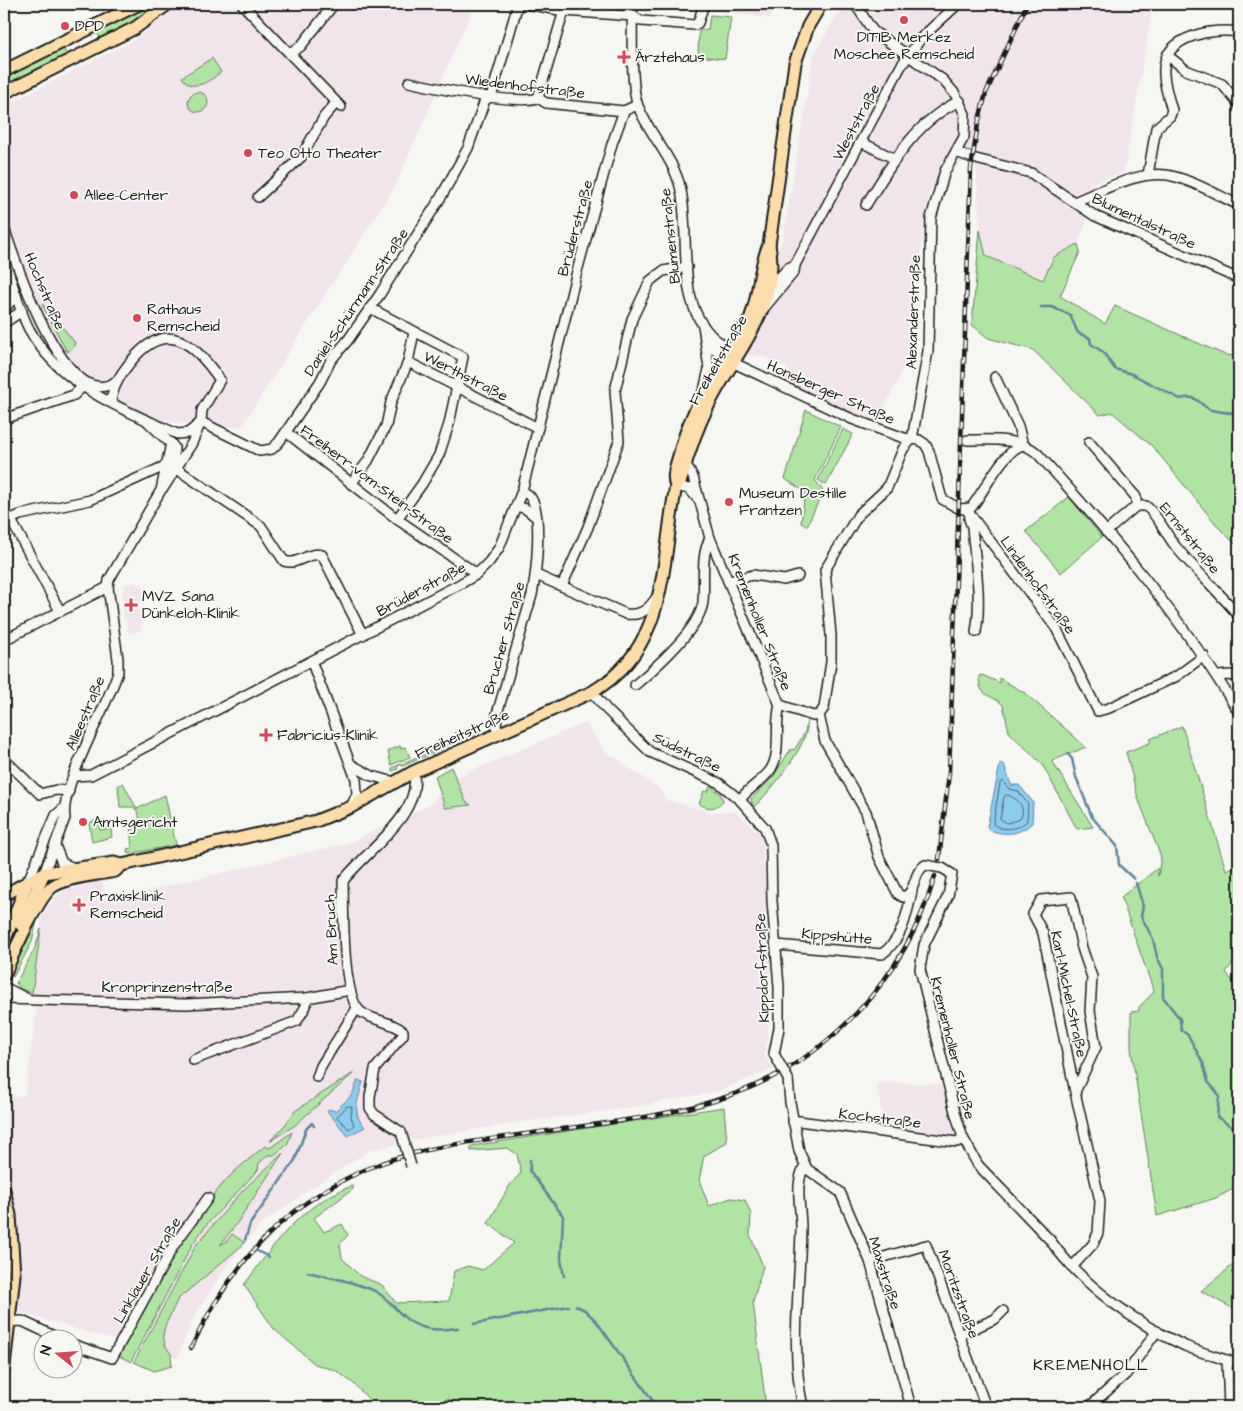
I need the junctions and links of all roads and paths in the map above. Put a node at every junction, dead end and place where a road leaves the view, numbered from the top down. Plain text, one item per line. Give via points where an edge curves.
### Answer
1 (139, 4) edge
2 (168, 4) edge
3 (242, 4) edge
4 (334, 4) edge
5 (518, 4) edge
6 (527, 4) edge
7 (632, 4) edge
8 (704, 4) edge
9 (821, 4) edge
10 (855, 4) edge
11 (958, 4) edge
12 (565, 8) edge
13 (633, 16) junction
14 (1239, 32) edge
15 (76, 34) junction
16 (86, 54) junction
17 (290, 54) junction
18 (909, 55) junction
19 (1167, 55) junction
20 (4, 71) edge
21 (409, 82) dead end
22 (4, 93) edge
23 (490, 97) junction
24 (538, 98) junction
25 (960, 101) junction
26 (1239, 104) edge
27 (637, 105) junction
28 (624, 111) junction
29 (861, 142) junction
30 (956, 152) junction
31 (895, 159) junction
32 (1148, 175) junction
33 (258, 197) dead end
34 (1074, 202) junction
35 (866, 204) dead end
36 (1239, 205) edge
37 (4, 228) edge
38 (769, 245) junction
39 (4, 260) edge
40 (795, 265) junction
41 (687, 267) junction
42 (1239, 279) edge
43 (768, 291) junction
44 (16, 294) junction
45 (29, 295) junction
46 (370, 308) junction
47 (758, 309) junction
48 (4, 310) edge
49 (22, 311) junction
50 (4, 323) edge
51 (703, 325) junction
52 (414, 332) junction
53 (732, 355) junction
54 (408, 362) junction
55 (995, 377) dead end
56 (115, 382) junction
57 (82, 387) junction
58 (458, 387) junction
59 (702, 393) junction
60 (113, 402) junction
61 (4, 419) edge
62 (146, 420) junction
63 (201, 422) junction
64 (538, 428) junction
65 (286, 432) junction
66 (912, 439) junction
67 (967, 440) dead end
68 (1089, 442) dead end
69 (171, 443) junction
70 (1023, 445) junction
71 (685, 464) junction
72 (167, 465) junction
73 (177, 469) junction
74 (351, 484) junction
75 (676, 486) junction
76 (161, 490) junction
77 (522, 491) junction
78 (699, 500) junction
79 (517, 506) junction
80 (1136, 506) junction
81 (966, 510) junction
82 (536, 517) junction
83 (397, 519) junction
84 (7, 520) edge
85 (1106, 532) junction
86 (710, 538) junction
87 (477, 574) junction
88 (536, 575) junction
89 (798, 576) dead end
90 (729, 581) junction
91 (562, 586) junction
92 (108, 587) junction
93 (659, 594) junction
94 (60, 611) junction
95 (1239, 616) edge
96 (976, 632) dead end
97 (363, 635) junction
98 (4, 640) edge
99 (1204, 656) junction
100 (312, 663) junction
101 (1218, 676) junction
102 (1239, 678) edge
103 (635, 685) dead end
104 (592, 692) junction
105 (780, 706) junction
106 (1239, 713) edge
107 (819, 715) junction
108 (499, 735) junction
109 (4, 759) edge
110 (352, 765) junction
111 (414, 772) junction
112 (74, 776) junction
113 (395, 782) junction
114 (69, 792) junction
115 (740, 800) junction
116 (351, 807) junction
117 (63, 810) junction
118 (56, 848) junction
119 (122, 865) junction
120 (77, 869) junction
121 (44, 873) junction
122 (36, 888) junction
123 (912, 890) junction
124 (4, 895) edge
125 (4, 916) edge
126 (9, 928) junction
127 (4, 942) edge
128 (776, 944) junction
129 (4, 975) edge
130 (4, 987) edge
131 (350, 990) junction
132 (306, 998) junction
133 (4, 999) edge
134 (28, 999) junction
135 (357, 1008) junction
136 (193, 1060) dead end
137 (317, 1077) dead end
138 (1075, 1092) junction
139 (793, 1122) junction
140 (963, 1138) junction
141 (805, 1165) junction
142 (411, 1166) dead end
143 (4, 1190) edge
144 (208, 1198) dead end
145 (870, 1261) junction
146 (1073, 1266) junction
147 (1003, 1311) dead end
148 (7, 1322) edge
149 (37, 1328) edge
150 (1157, 1331) junction
151 (959, 1335) junction
152 (82, 1348) edge
153 (1227, 1360) junction
154 (1239, 1364) edge
155 (4, 1367) edge
156 (803, 1407) edge
157 (911, 1407) edge
158 (986, 1407) edge
159 (1090, 1407) edge
160 (1229, 1407) edge

1 - 15 main road
2 - 16 main road via 138,26
3 - 17 street
4 - 17 street via 301,46
5 - 23 street, Daniel-Schürmann-Straße
6 - 12 street
7 - 13 street, Blumenstraße
8 - 13 street via 695,25 641,21
9 - 38 main road, Freiheitstraße via 808,26 795,63
10 - 18 street via 873,32
11 - 18 street, Weststraße via 922,37
12 - 13 street
12 - 24 street
13 - 27 street, Blumenstraße
14 - 19 street via 1198,35 1182,41
15 - 16 main road
15 - 20 main road
16 - 22 main road
17 - 33 street via 338,105 324,116 301,157
18 - 25 street via 943,80
18 - 29 street, Weststraße
19 - 26 street via 1186,70 1222,84
19 - 32 street via 1164,81 1172,110 1156,128
21 - 23 street, Wiedenhofstraße
23 - 24 street, Wiedenhofstraße via 530,101
23 - 46 street, Daniel-Schürmann-Straße via 482,105 468,148 441,197
24 - 28 street, Wiedenhofstraße via 546,103
25 - 30 street, Alexanderstraße via 966,128
25 - 31 street via 924,125
27 - 28 street
27 - 41 street, Blumenstraße via 678,179 683,200
28 - 64 street, Brüderstraße via 576,276
29 - 31 street
29 - 40 street, Weststraße
30 - 34 street, Blumentalstraße via 1031,173
30 - 66 street, Alexanderstraße via 944,170 931,218 926,366
31 - 35 street
32 - 34 street
32 - 36 street via 1176,177
34 - 42 street, Blumentalstraße via 1095,216
37 - 45 street, Hochstraße
38 - 43 main road, Freiheitstraße via 772,259
38 - 47 main road, Freiheitstraße via 763,258
39 - 44 street, Hochstraße
40 - 43 street, Weststraße via 788,268
40 - 47 street, Weststraße via 794,272
41 - 51 street, Blumenstraße via 692,299
41 - 91 street via 663,271 650,281 632,319 615,391 619,441 588,527
43 - 47 main road, Freiheitstraße
44 - 45 street
44 - 48 street
44 - 49 street, Hochstraße
45 - 49 street
45 - 56 street, Hochstraße via 44,329 73,371 94,386 105,388
46 - 52 street
46 - 65 street, Daniel-Schürmann-Straße
47 - 53 main road, Freiheitstraße
49 - 50 street
49 - 57 street, Hochstraße via 28,327 46,354
51 - 53 street, Blumenstraße via 710,344
51 - 59 street, Blumenstraße via 709,368
52 - 54 street, Werthstraße
52 - 58 street via 463,357
53 - 59 main road, Freiheitstraße
53 - 66 street, Honsberger Straße via 852,419
53 - 71 main road, Freiheitstraße
54 - 58 street, Werthstraße
54 - 74 street via 391,402 382,436
55 - 70 street via 1018,426
56 - 60 street
56 - 63 street via 148,344 164,337 184,343 220,380 202,410
57 - 60 street, Hochstraße
57 - 61 street via 74,395
58 - 64 street, Werthstraße
58 - 83 street via 439,455
59 - 75 main road, Freiheitstraße via 684,438 673,479
60 - 62 street, Hochstraße
62 - 63 street, Hochstraße via 177,434 188,432
62 - 69 street, Hochstraße
63 - 65 street, Daniel-Schürmann-Straße via 266,452
63 - 73 street
64 - 77 street, Brüderstraße
65 - 74 street, Freiherr-vom-Stein-Straße
66 - 81 street, Honsberger Straße via 925,444 942,499
66 - 107 street, Alexanderstraße via 903,449 887,488 858,515 825,570 831,662 824,708
67 - 70 street via 1009,441
68 - 80 street, Ernststraße via 1136,497
69 - 72 street
69 - 73 street via 175,451 172,463
70 - 81 street via 1015,447 971,508
70 - 85 street via 1036,453
71 - 75 main road, Freiheitstraße
71 - 78 street, Kremenholler Straße via 693,477
72 - 76 street
72 - 84 street via 90,500
73 - 76 street
73 - 97 street via 261,526 284,561 295,562 315,553 322,554
74 - 83 street, Freiherr-vom-Stein-Straße
75 - 78 street via 689,490
75 - 93 main road, Freiheitstraße
76 - 92 street
77 - 79 street, Brüderstraße
77 - 82 street, Brucher Straße via 533,501
78 - 86 street, Kremenholler Straße
79 - 82 street
79 - 87 street, Brüderstraße via 499,548
80 - 85 street, Ernststraße
80 - 95 street, Ernststraße via 1146,506 1154,513 1170,540
81 - 96 street via 972,527
81 - 99 street, Lindenhofstraße via 1056,628 1098,711 1177,676
82 - 88 street, Brucher Straße
83 - 87 street, Freiherr-vom-Stein-Straße
84 - 94 street
85 - 99 street
86 - 90 street, Kremenholler Straße
86 - 103 street via 705,554 700,613 667,656
87 - 97 street, Brüderstraße
88 - 91 street
88 - 108 street, Brucher Straße via 496,718
89 - 90 street via 784,580 753,575
90 - 105 street, Kremenholler Straße
91 - 93 street via 635,616 652,604
92 - 94 street
92 - 112 street, Alleestraße via 118,672
93 - 104 main road, Freiheitstraße via 648,631 632,660 613,679
94 - 98 street
97 - 100 street, Brüderstraße
99 - 101 street
100 - 110 street
100 - 112 street, Brüderstraße via 91,775
101 - 102 street
101 - 106 street
104 - 108 main road, Freiheitstraße
104 - 115 street, Südstraße via 650,752 719,783
105 - 107 street, Kremenholler Straße
105 - 115 street via 776,753 771,769
107 - 123 street via 825,741 866,812 879,857 898,894 908,896
108 - 111 main road, Freiheitstraße
109 - 114 street via 40,794 56,790
110 - 113 street via 372,776
110 - 116 street via 358,786
111 - 113 main road, Freiheitstraße
111 - 131 street, Am Bruch via 414,795 404,815 343,881
112 - 114 street, Alleestraße
113 - 116 main road, Freiheitstraße
114 - 117 street, Alleestraße
115 - 128 street, Kippdorfstraße via 765,828 771,845
116 - 119 main road, Freiheitstraße via 296,826
117 - 118 street, Alleestraße via 65,818
117 - 122 street, Alleestraße via 56,815
118 - 120 street via 62,862
118 - 121 street, Alleestraße
119 - 120 main road, Freiheitstraße via 114,863
119 - 122 main road, Freiheitstraße via 115,871
120 - 121 main road, Freiheitstraße
121 - 122 main road
122 - 124 main road
122 - 126 main road
122 - 129 main road via 24,935 18,941
123 - 128 street, Kippshütte via 903,927 882,954
123 - 140 street, Kremenholler Straße via 916,876 925,865 942,868 952,874 948,896 924,945 920,969
125 - 126 main road
126 - 127 main road
128 - 139 street, Kippdorfstraße, bridge via 780,1018 774,1054 788,1079
130 - 134 street, Kronprinzenstraße
131 - 132 street, Kronprinzenstraße
131 - 135 street, Am Bruch
132 - 134 street, Kronprinzenstraße via 186,1004
132 - 136 street via 306,1006 297,1021
133 - 134 street, Kronprinzenstraße
135 - 137 street
135 - 142 street, bridge via 403,1033 375,1069 370,1108 401,1132
138 - 138 street, Karl-Michel-Straße via 1096,1047 1090,1011 1092,977 1071,896 1041,900 1033,914 1043,933
138 - 146 street, Karl-Michel-Straße via 1101,1210 1093,1244
139 - 140 street, Kochstraße via 957,1142
139 - 141 street, Kippdorfstraße
140 - 146 street, Kremenholler Straße via 978,1164
141 - 145 street, Maxstraße via 840,1192
141 - 156 street via 798,1178 801,1228 796,1322
143 - 148 main road via 14,1249 13,1299
144 - 152 street, Linkläuer Straße via 174,1246 112,1358
145 - 151 street, Moritzstraße via 926,1244
145 - 157 street, Maxstraße
146 - 150 street, Kremenholler Straße via 1111,1301
147 - 151 street via 995,1319
148 - 149 street via 22,1321
148 - 155 main road
150 - 153 street, Kremenholler Straße via 1186,1346
150 - 159 street via 1126,1374
151 - 158 street, Moritzstraße
153 - 154 street, Kremenholler Straße
153 - 160 street

